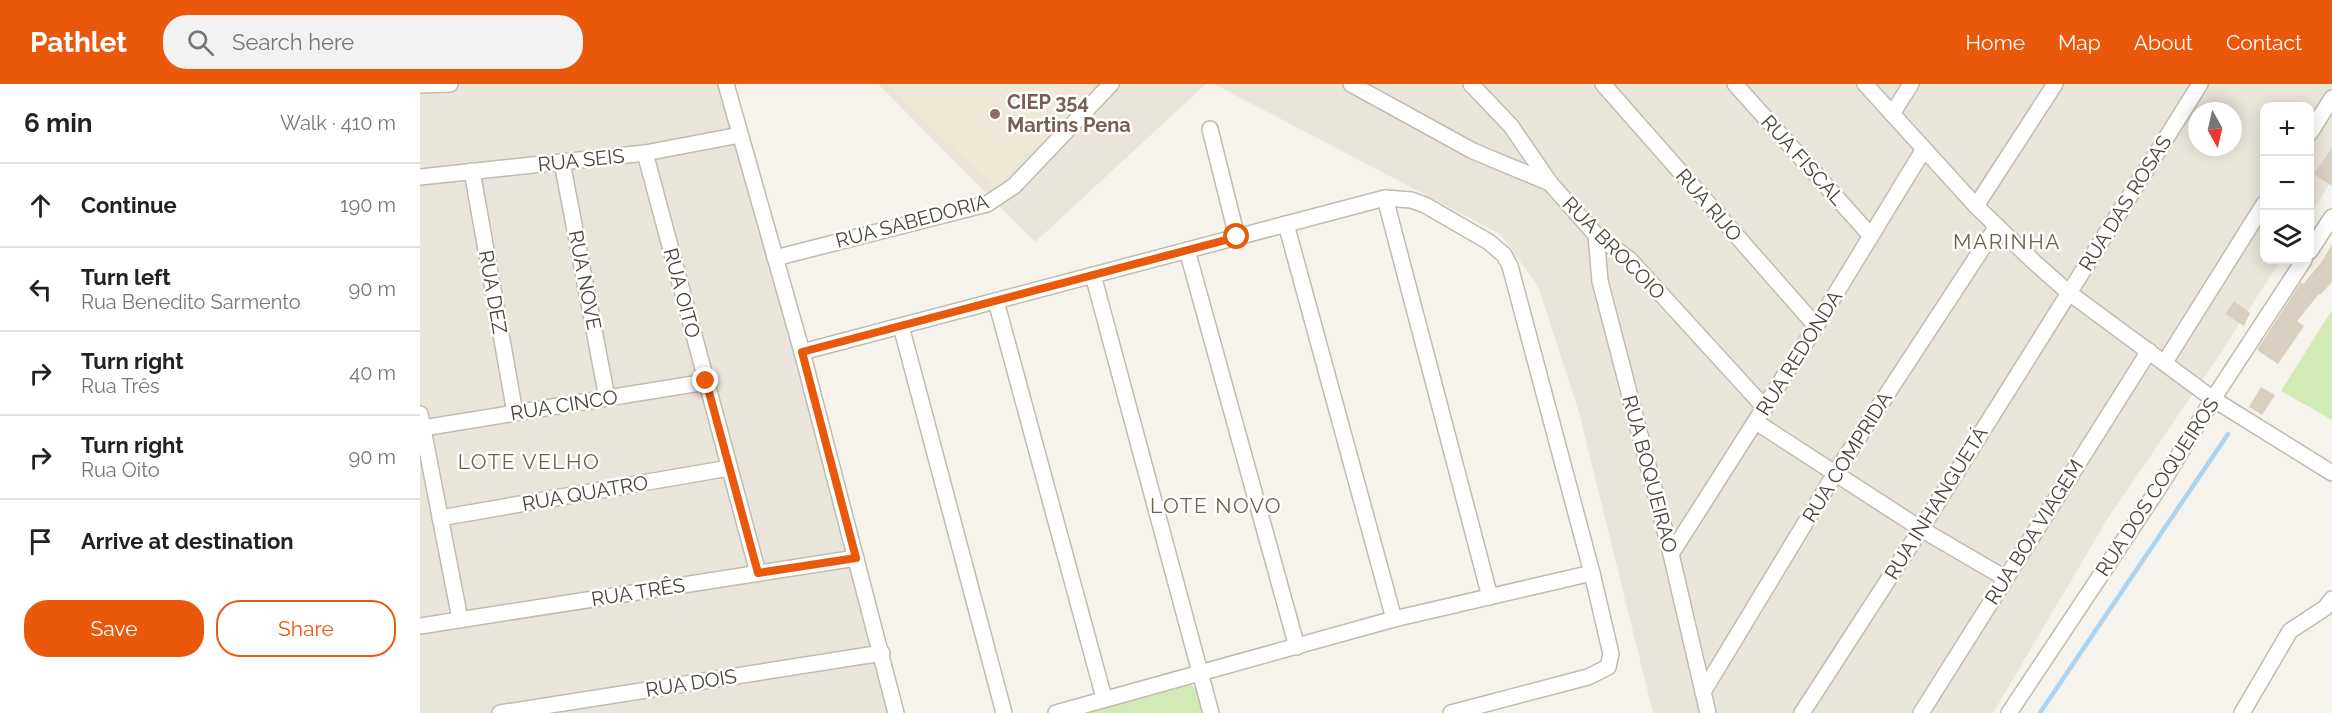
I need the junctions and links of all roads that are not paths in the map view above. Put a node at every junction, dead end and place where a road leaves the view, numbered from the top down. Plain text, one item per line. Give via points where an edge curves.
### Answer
1 (450, 84) edge
2 (726, 84) edge
3 (1111, 84) edge
4 (1351, 84) edge
5 (1471, 84) edge
6 (1603, 84) edge
7 (1735, 84) edge
8 (1865, 84) edge
9 (1911, 84) edge
10 (2055, 84) edge
11 (2200, 84) edge
12 (420, 86) edge
13 (2332, 98) edge
14 (1892, 114) junction
15 (2314, 127) edge
16 (1210, 129) dead end
17 (740, 135) junction
18 (1924, 149) junction
19 (645, 153) junction
20 (562, 162) junction
21 (472, 171) junction
22 (420, 177) edge
23 (1550, 183) junction
24 (1385, 198) junction
25 (1976, 206) junction
26 (2261, 210) edge
27 (2332, 217) edge
28 (1286, 224) junction
29 (1997, 226) junction
30 (1596, 235) junction
31 (1237, 237) junction
32 (1871, 237) junction
33 (2314, 245) edge
34 (1187, 250) junction
35 (775, 258) junction
36 (2301, 264) edge
37 (1093, 275) junction
38 (2068, 292) junction
39 (996, 301) junction
40 (901, 326) junction
41 (1816, 326) junction
42 (2149, 351) junction
43 (802, 352) junction
44 (2165, 362) junction
45 (706, 381) junction
46 (607, 398) junction
47 (2213, 399) junction
48 (1765, 408) junction
49 (515, 413) junction
50 (421, 421) edge
51 (1756, 422) junction
52 (729, 468) junction
53 (1836, 472) junction
54 (2332, 473) edge
55 (440, 518) junction
56 (1921, 529) junction
57 (1671, 554) junction
58 (856, 558) junction
59 (758, 573) junction
60 (1592, 573) junction
61 (2005, 578) junction
62 (1490, 597) junction
63 (2332, 599) edge
64 (1394, 619) junction
65 (460, 620) junction
66 (420, 626) edge
67 (1297, 647) junction
68 (882, 653) junction
69 (1201, 672) junction
70 (1703, 692) junction
71 (1104, 698) junction
72 (521, 711) edge
73 (500, 713) edge
74 (896, 713) edge
75 (1004, 713) edge
76 (1056, 713) edge
77 (1211, 713) edge
78 (1451, 713) edge
79 (1708, 713) edge
80 (1802, 713) edge
81 (1921, 713) edge
82 (2008, 713) edge
83 (2242, 713) edge

1 - 12 street
2 - 17 street
3 - 35 street, RUA SABEDORIA via 1014,186 987,204
4 - 23 street via 1473,151
5 - 23 street, RUA BROCOIO via 1510,126
6 - 41 street, RUA RIJO
7 - 32 street, RUA FISCAL
8 - 14 street
9 - 14 street
10 - 25 street
11 - 38 street, RUA DAS ROSAS
13 - 15 street
14 - 18 street
16 - 31 street
17 - 19 street, RUA SEIS
17 - 35 street
18 - 25 street
18 - 32 street, RUA REDONDA
19 - 20 street, RUA SEIS
19 - 45 street, RUA OITO
20 - 21 street, RUA SEIS
20 - 46 street, RUA NOVE
21 - 22 street, RUA SEIS
21 - 49 street, RUA DEZ
23 - 30 street, RUA BROCOIO
24 - 28 street
24 - 60 street via 1425,205 1504,255
24 - 62 street
25 - 29 street
26 - 44 street
27 - 33 street
28 - 31 street
28 - 64 street
29 - 38 street
29 - 53 street, RUA COMPRIDA
30 - 48 street, RUA BROCOIO via 1629,259
30 - 57 street, RUA BOQUEIRAO via 1600,281
31 - 34 street
32 - 41 street, RUA REDONDA
34 - 37 street
34 - 67 street
35 - 43 street
36 - 47 street, RUA DOS COQUEIROS
37 - 39 street
37 - 69 street
38 - 42 street
38 - 56 street, RUA INHANGUETÁ
39 - 40 street
39 - 71 street
40 - 43 street
40 - 75 street
41 - 48 street, RUA REDONDA
42 - 44 street
42 - 61 street, RUA BOA VIAGEM
43 - 58 street
44 - 47 street
45 - 46 street, RUA CINCO
45 - 52 street, RUA OITO
46 - 49 street, RUA CINCO
47 - 54 street
47 - 82 street, RUA DOS COQUEIROS via 2160,486
48 - 51 street, RUA REDONDA
49 - 50 street, RUA CINCO
50 - 55 street
51 - 53 street
51 - 57 street, RUA REDONDA
52 - 55 street, RUA QUATRO
52 - 59 street, RUA OITO
53 - 56 street
53 - 70 street, RUA COMPRIDA
55 - 65 street
56 - 61 street
56 - 80 street, RUA INHANGUETÁ
57 - 70 street, RUA BOQUEIRAO
58 - 59 street, RUA TRÊS
58 - 68 street
59 - 65 street, RUA TRÊS
60 - 62 street
60 - 78 street via 1611,654 1608,667 1588,677
61 - 81 street, RUA BOA VIAGEM
62 - 64 street
63 - 83 street via 2290,631
64 - 67 street
65 - 66 street, RUA TRÊS
67 - 69 street
68 - 72 street, RUA DOIS
68 - 74 street
69 - 71 street
69 - 77 street
70 - 79 street, RUA BOQUEIRAO
71 - 76 street
72 - 73 street, RUA DOIS

